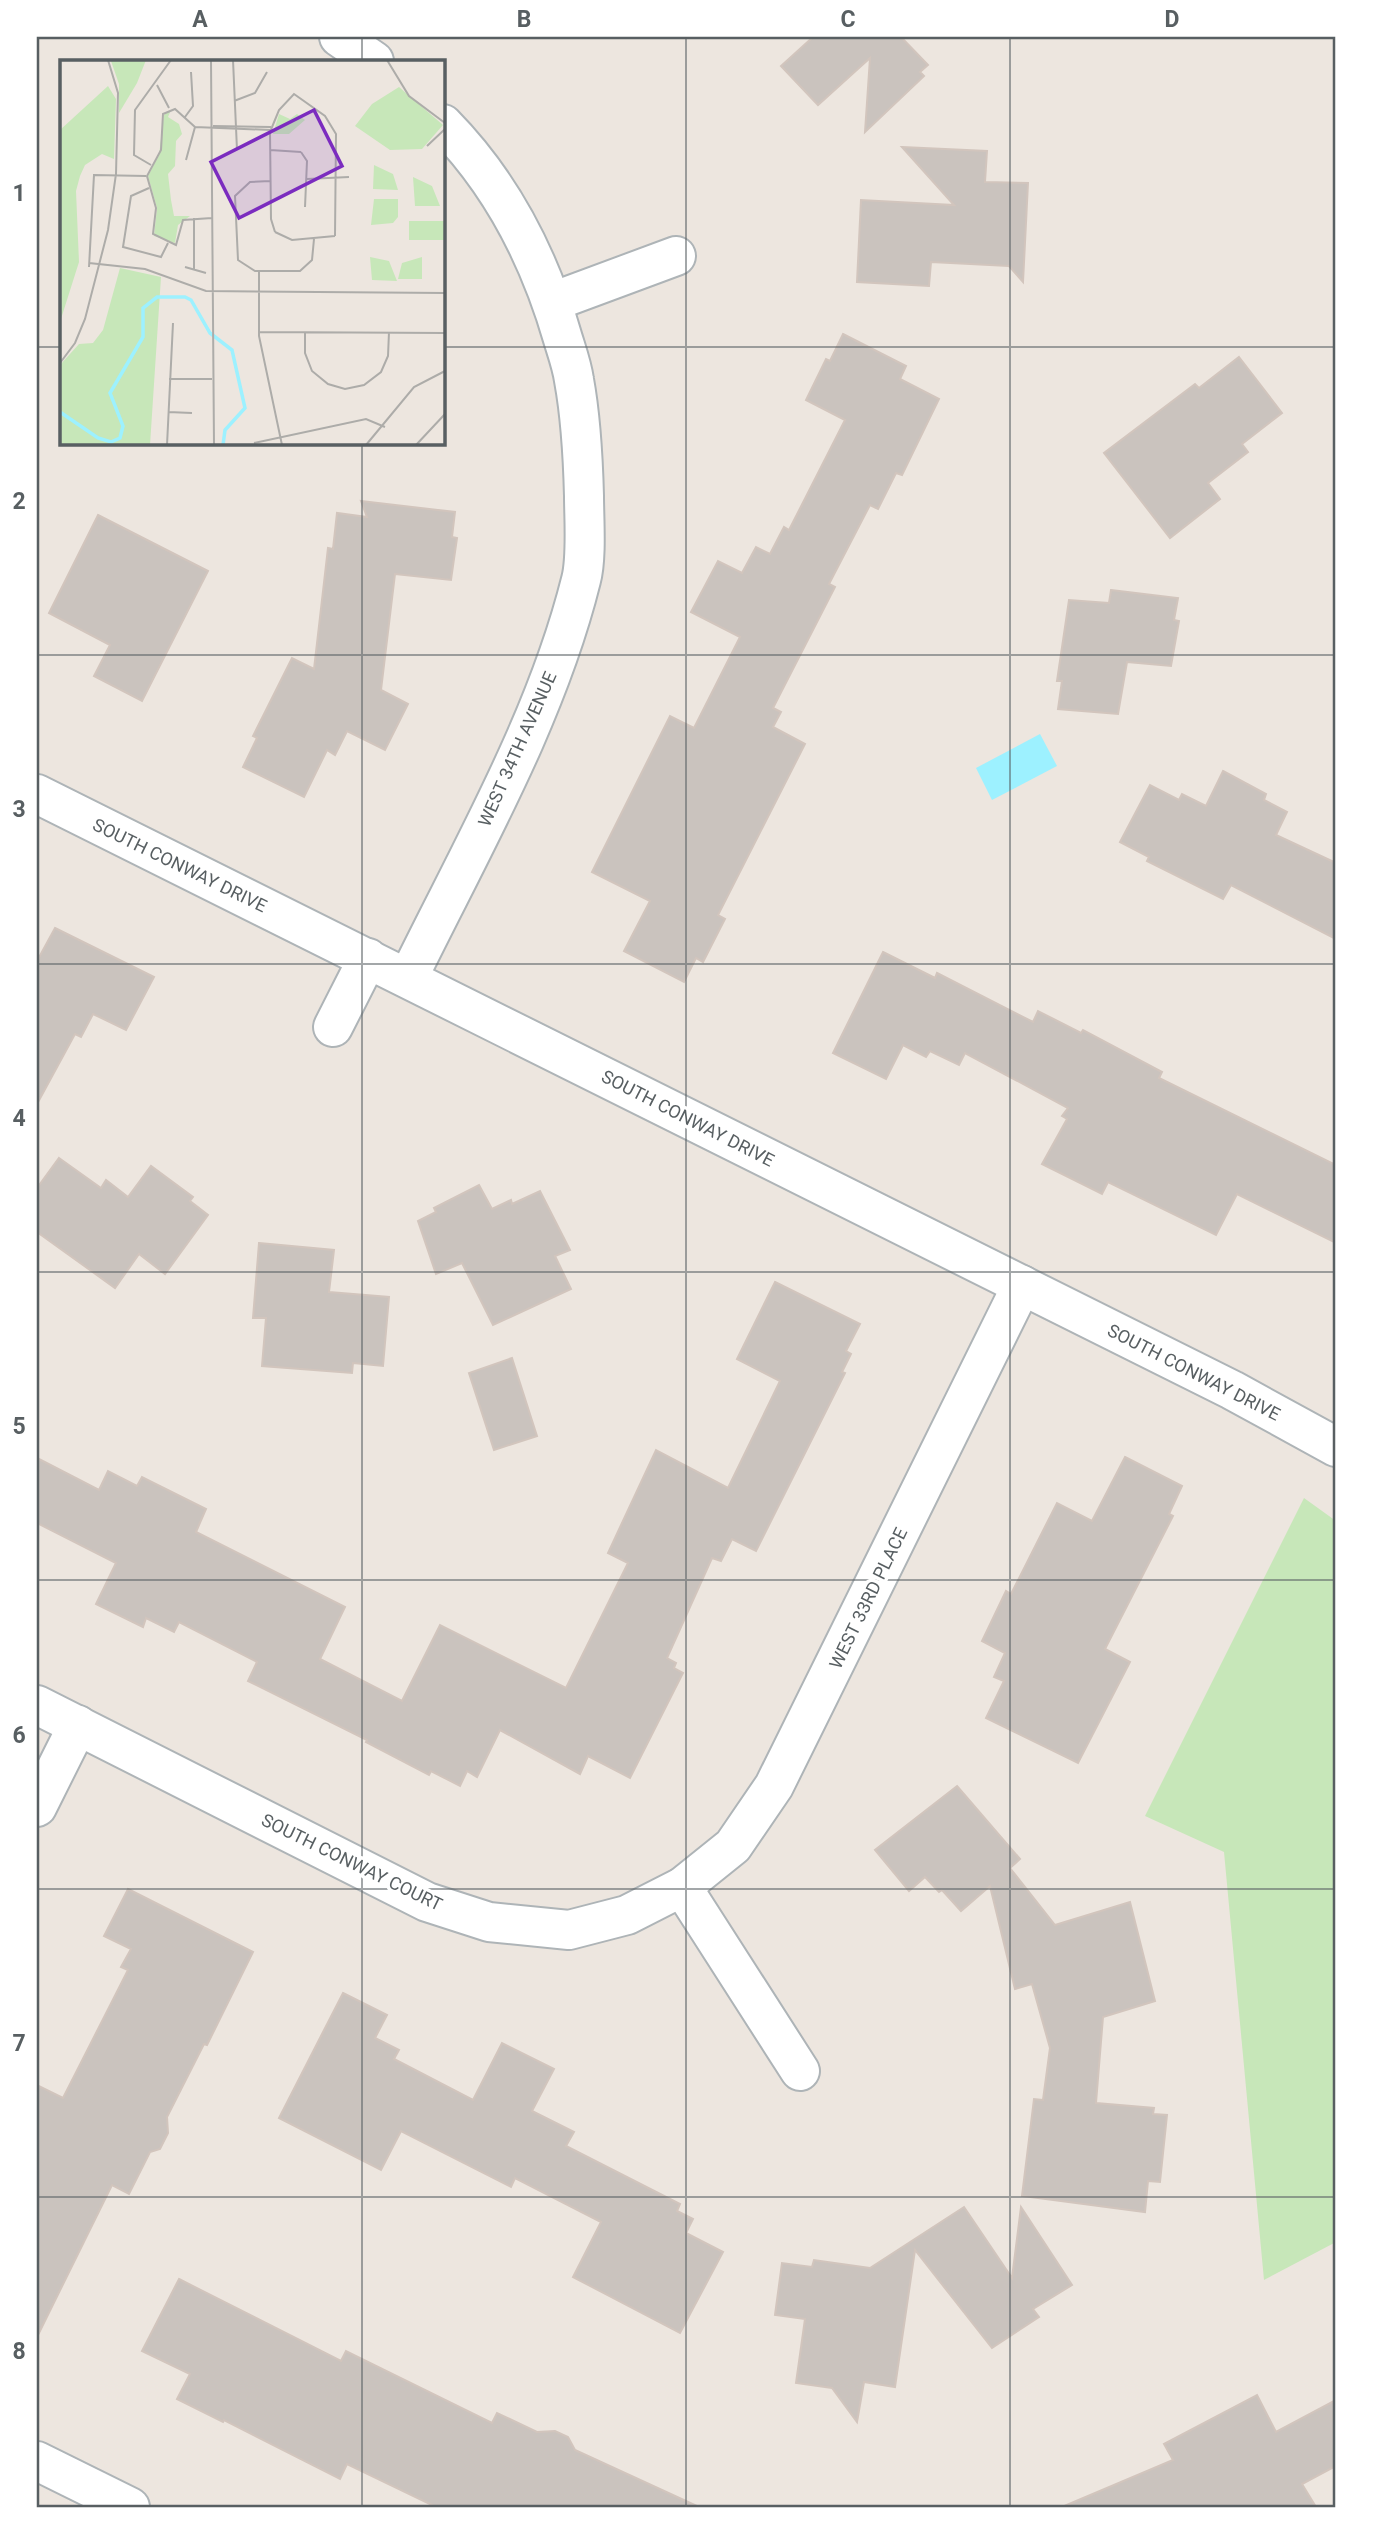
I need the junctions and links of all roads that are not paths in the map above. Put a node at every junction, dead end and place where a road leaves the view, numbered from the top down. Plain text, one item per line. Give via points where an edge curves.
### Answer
1 (339, 37) edge
2 (373, 60) edge
3 (444, 125) edge
4 (676, 256) dead end
5 (552, 302) junction
6 (37, 793) edge
7 (368, 958) junction
8 (408, 978) junction
9 (333, 1027) dead end
10 (1022, 1285) junction
11 (1336, 1447) edge
12 (37, 1705) edge
13 (78, 1725) junction
14 (37, 1807) edge
15 (682, 1887) junction
16 (800, 2071) dead end
17 (37, 2461) edge
18 (130, 2507) edge

1 - 2 street
3 - 5 street, WEST 34TH AVENUE via 493,185 531,251
4 - 5 street
5 - 8 street, WEST 34TH AVENUE via 574,377 583,446 582,577 559,656 527,736
6 - 7 street, SOUTH CONWAY DRIVE
7 - 8 street, SOUTH CONWAY DRIVE
7 - 9 street
8 - 10 street, SOUTH CONWAY DRIVE
10 - 11 street, SOUTH CONWAY DRIVE
10 - 15 street, WEST 33RD PLACE via 775,1786 733,1846
12 - 13 street, SOUTH CONWAY COURT
13 - 14 street
13 - 15 street, SOUTH CONWAY COURT via 427,1902 489,1922 569,1930 627,1915
15 - 16 street
17 - 18 street

